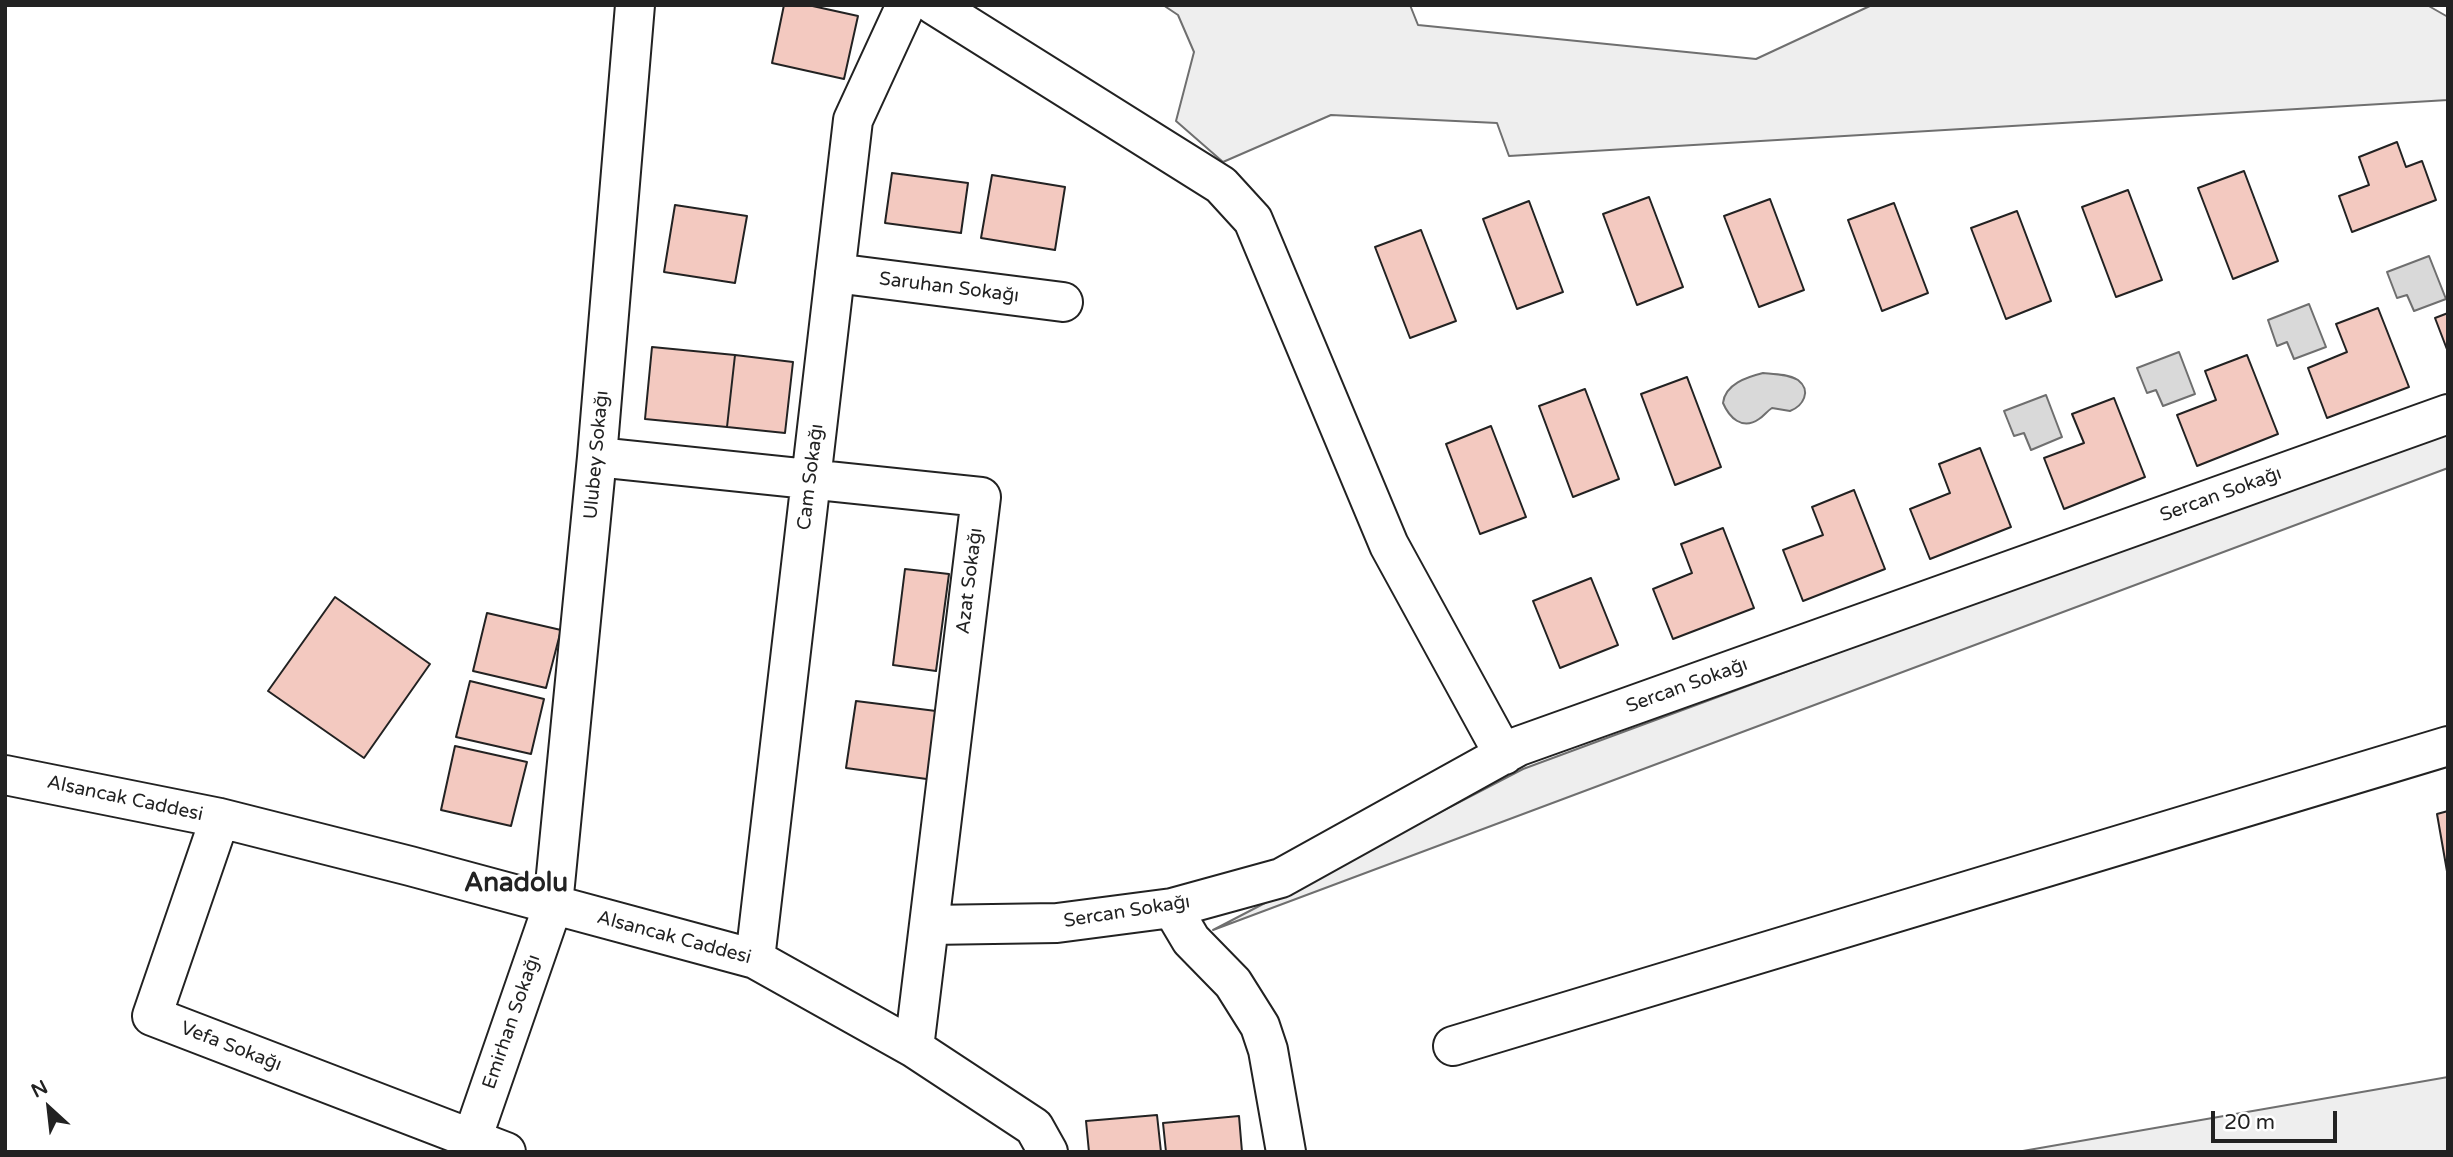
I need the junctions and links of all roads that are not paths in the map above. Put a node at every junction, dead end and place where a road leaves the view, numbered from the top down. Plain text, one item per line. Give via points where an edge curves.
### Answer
1 (635, 5) edge
2 (906, 5) edge
3 (934, 5) edge
4 (835, 273) junction
5 (1063, 302) dead end
6 (2448, 414) edge
7 (597, 457) junction
8 (811, 479) junction
9 (2448, 746) edge
10 (1504, 755) junction
11 (5, 775) edge
12 (220, 818) junction
13 (553, 905) junction
14 (1172, 908) junction
15 (929, 925) junction
16 (755, 959) junction
17 (1453, 1046) dead end
18 (914, 1048) junction
19 (489, 1145) edge
20 (1048, 1152) edge
21 (1286, 1152) edge

1 - 7 street, Ulubey Sokağı
2 - 4 street, Cam Sokağı via 853,120
3 - 10 street via 1222,185 1253,220 1389,545
4 - 5 street, Saruhan Sokağı
4 - 8 street, Cam Sokağı
6 - 10 street, Sercan Sokağı via 1532,741
7 - 8 street, Azat Sokağı
7 - 13 street, Ulubey Sokağı
8 - 15 street, Azat Sokağı via 981,497
8 - 16 street, Cam Sokağı
9 - 17 street
10 - 14 street, Sercan Sokağı via 1281,878
11 - 12 street, Alsancak Caddesi
12 - 13 street, Alsancak Caddesi
12 - 19 street, Vefa Sokağı via 152,1017
13 - 16 street, Alsancak Caddesi
13 - 19 street, Emirhan Sokağı
14 - 15 street, Sercan Sokağı via 1057,923
14 - 21 street via 1191,940 1233,983 1259,1026 1268,1050
15 - 18 street, Azat Sokağı
16 - 18 street, Alsancak Caddesi
18 - 20 street, Alsancak Caddesi via 1034,1127

